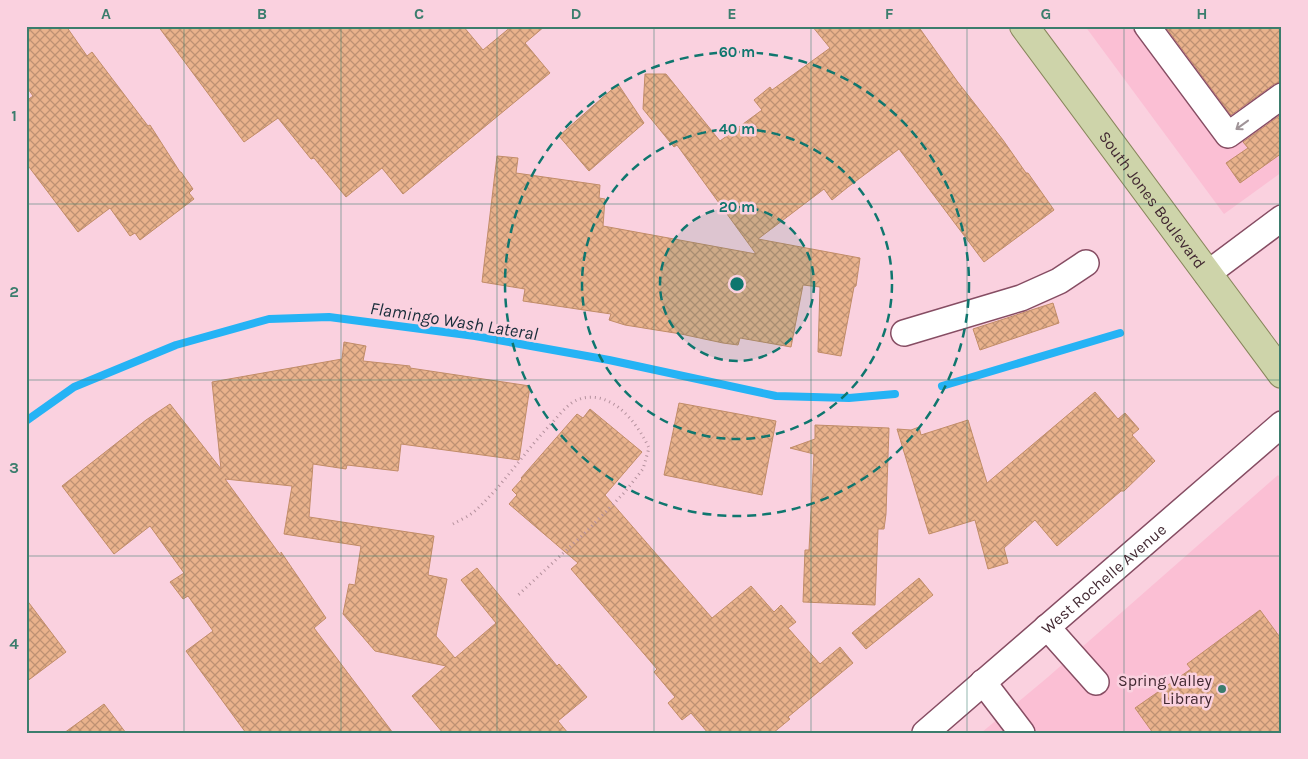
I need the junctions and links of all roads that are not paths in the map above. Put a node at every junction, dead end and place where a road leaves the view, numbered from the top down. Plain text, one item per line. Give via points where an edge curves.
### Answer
1 (1024, 26) edge
2 (1147, 26) edge
3 (1282, 96) edge
4 (1282, 218) edge
5 (1086, 263) dead end
6 (1207, 274) junction
7 (904, 333) dead end
8 (1282, 374) edge
9 (1282, 424) edge
10 (1047, 627) junction
11 (983, 682) junction
12 (1096, 682) dead end
13 (1020, 732) edge
14 (925, 733) edge

1 - 6 main road, South Jones Boulevard
3 -> 2 street via 1228,135
4 - 6 street
5 - 7 street via 1059,281 1021,298
6 - 8 main road, South Jones Boulevard
9 - 10 street, West Rochelle Avenue
10 - 11 street, West Rochelle Avenue
10 - 12 street
11 - 13 street
11 - 14 street, West Rochelle Avenue

